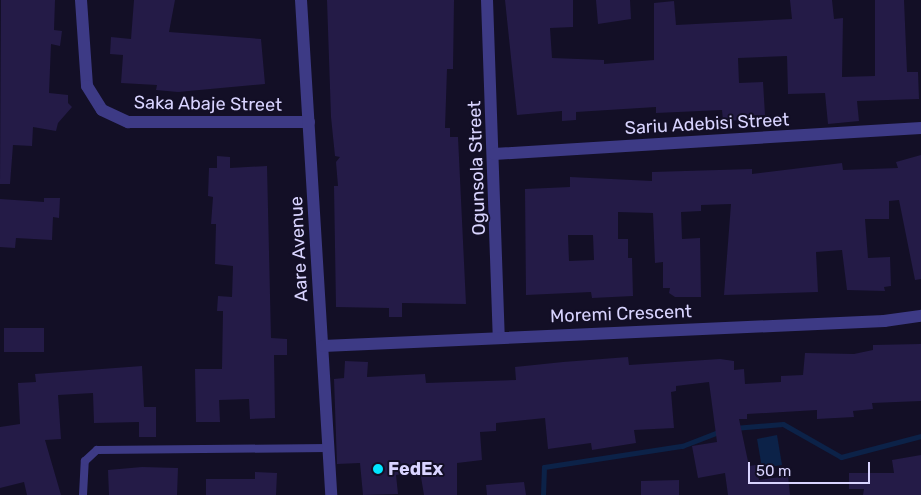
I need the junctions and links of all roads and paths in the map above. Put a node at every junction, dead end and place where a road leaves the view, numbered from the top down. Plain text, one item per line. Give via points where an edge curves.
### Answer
1 (81, 0) edge
2 (300, 0) edge
3 (487, 0) edge
4 (309, 122) junction
5 (921, 128) edge
6 (494, 154) junction
7 (921, 316) edge
8 (499, 336) junction
9 (323, 346) junction
10 (328, 448) junction
11 (83, 495) edge
12 (331, 495) edge

1 - 4 street, Saka Abaje Street via 87,86 102,110 128,122
2 - 4 street, Aare Avenue
3 - 6 street, Ogunsola Street
4 - 9 street, Aare Avenue
5 - 6 street, Sariu Adebisi Street
6 - 8 street, Ogunsola Street
7 - 8 street, Moremi Crescent via 884,321
8 - 9 street, Moremi Crescent
9 - 10 street, Aare Avenue
10 - 11 lane via 98,450 85,461
10 - 12 street, Aare Avenue

